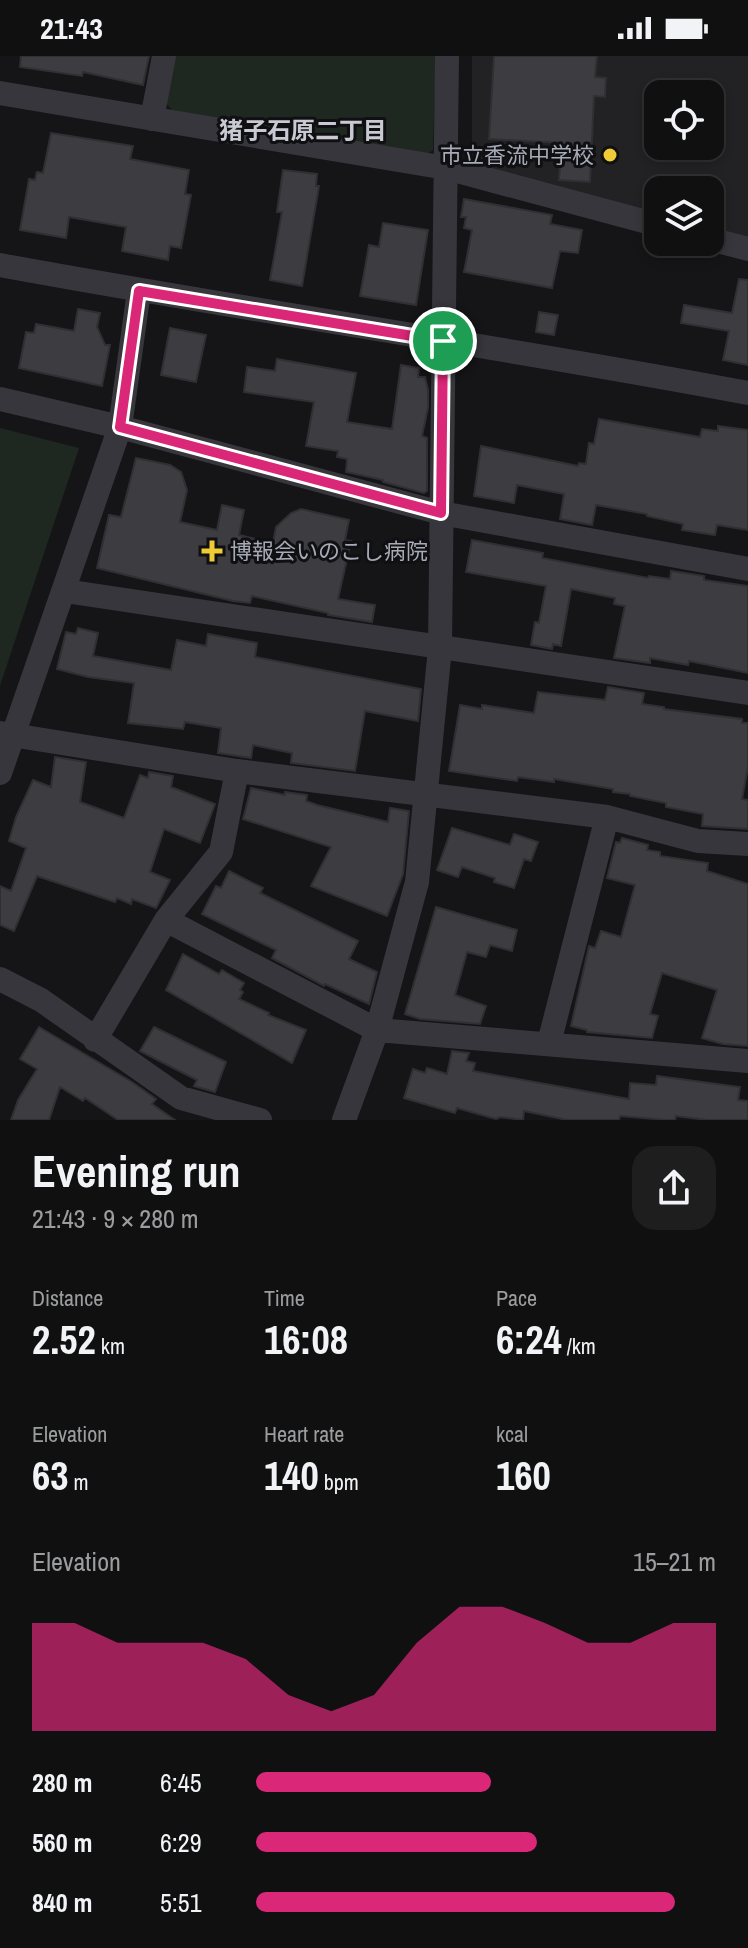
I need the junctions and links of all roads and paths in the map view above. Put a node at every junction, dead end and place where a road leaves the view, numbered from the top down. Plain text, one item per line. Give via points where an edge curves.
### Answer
1 (164, 56) edge
2 (447, 56) edge
3 (0, 93) edge
4 (152, 119) junction
5 (446, 168) junction
6 (644, 221) edge
7 (724, 243) edge
8 (748, 249) edge
9 (0, 265) edge
10 (139, 291) junction
11 (443, 341) junction
12 (748, 393) edge
13 (0, 399) edge
14 (120, 427) junction
15 (441, 513) junction
16 (748, 569) edge
17 (65, 591) junction
18 (440, 648) junction
19 (748, 693) edge
20 (6, 735) edge
21 (237, 771) junction
22 (0, 773) edge
23 (425, 796) junction
24 (607, 817) junction
25 (748, 844) edge
26 (166, 920) junction
27 (0, 979) edge
28 (377, 1030) junction
29 (95, 1040) junction
30 (549, 1043) junction
31 (748, 1061) edge
32 (260, 1120) edge
33 (344, 1120) edge

1 - 4 street
2 - 5 street
3 - 4 street
4 - 5 street
5 - 6 street
5 - 11 street
7 - 8 street
9 - 10 street
10 - 11 street
10 - 14 street
11 - 12 street
11 - 15 street
13 - 14 street
14 - 15 street
14 - 17 street
15 - 16 street
15 - 18 street
17 - 18 street
17 - 20 street
18 - 19 street
18 - 23 street
20 - 21 street
20 - 22 street
21 - 23 street
21 - 26 street via 221,852
23 - 24 street
23 - 28 street via 417,882
24 - 25 street via 698,841
24 - 30 street
26 - 28 street
26 - 29 street
27 - 29 street via 41,1000
28 - 30 street
28 - 33 street
29 - 32 street via 181,1098
30 - 31 street

